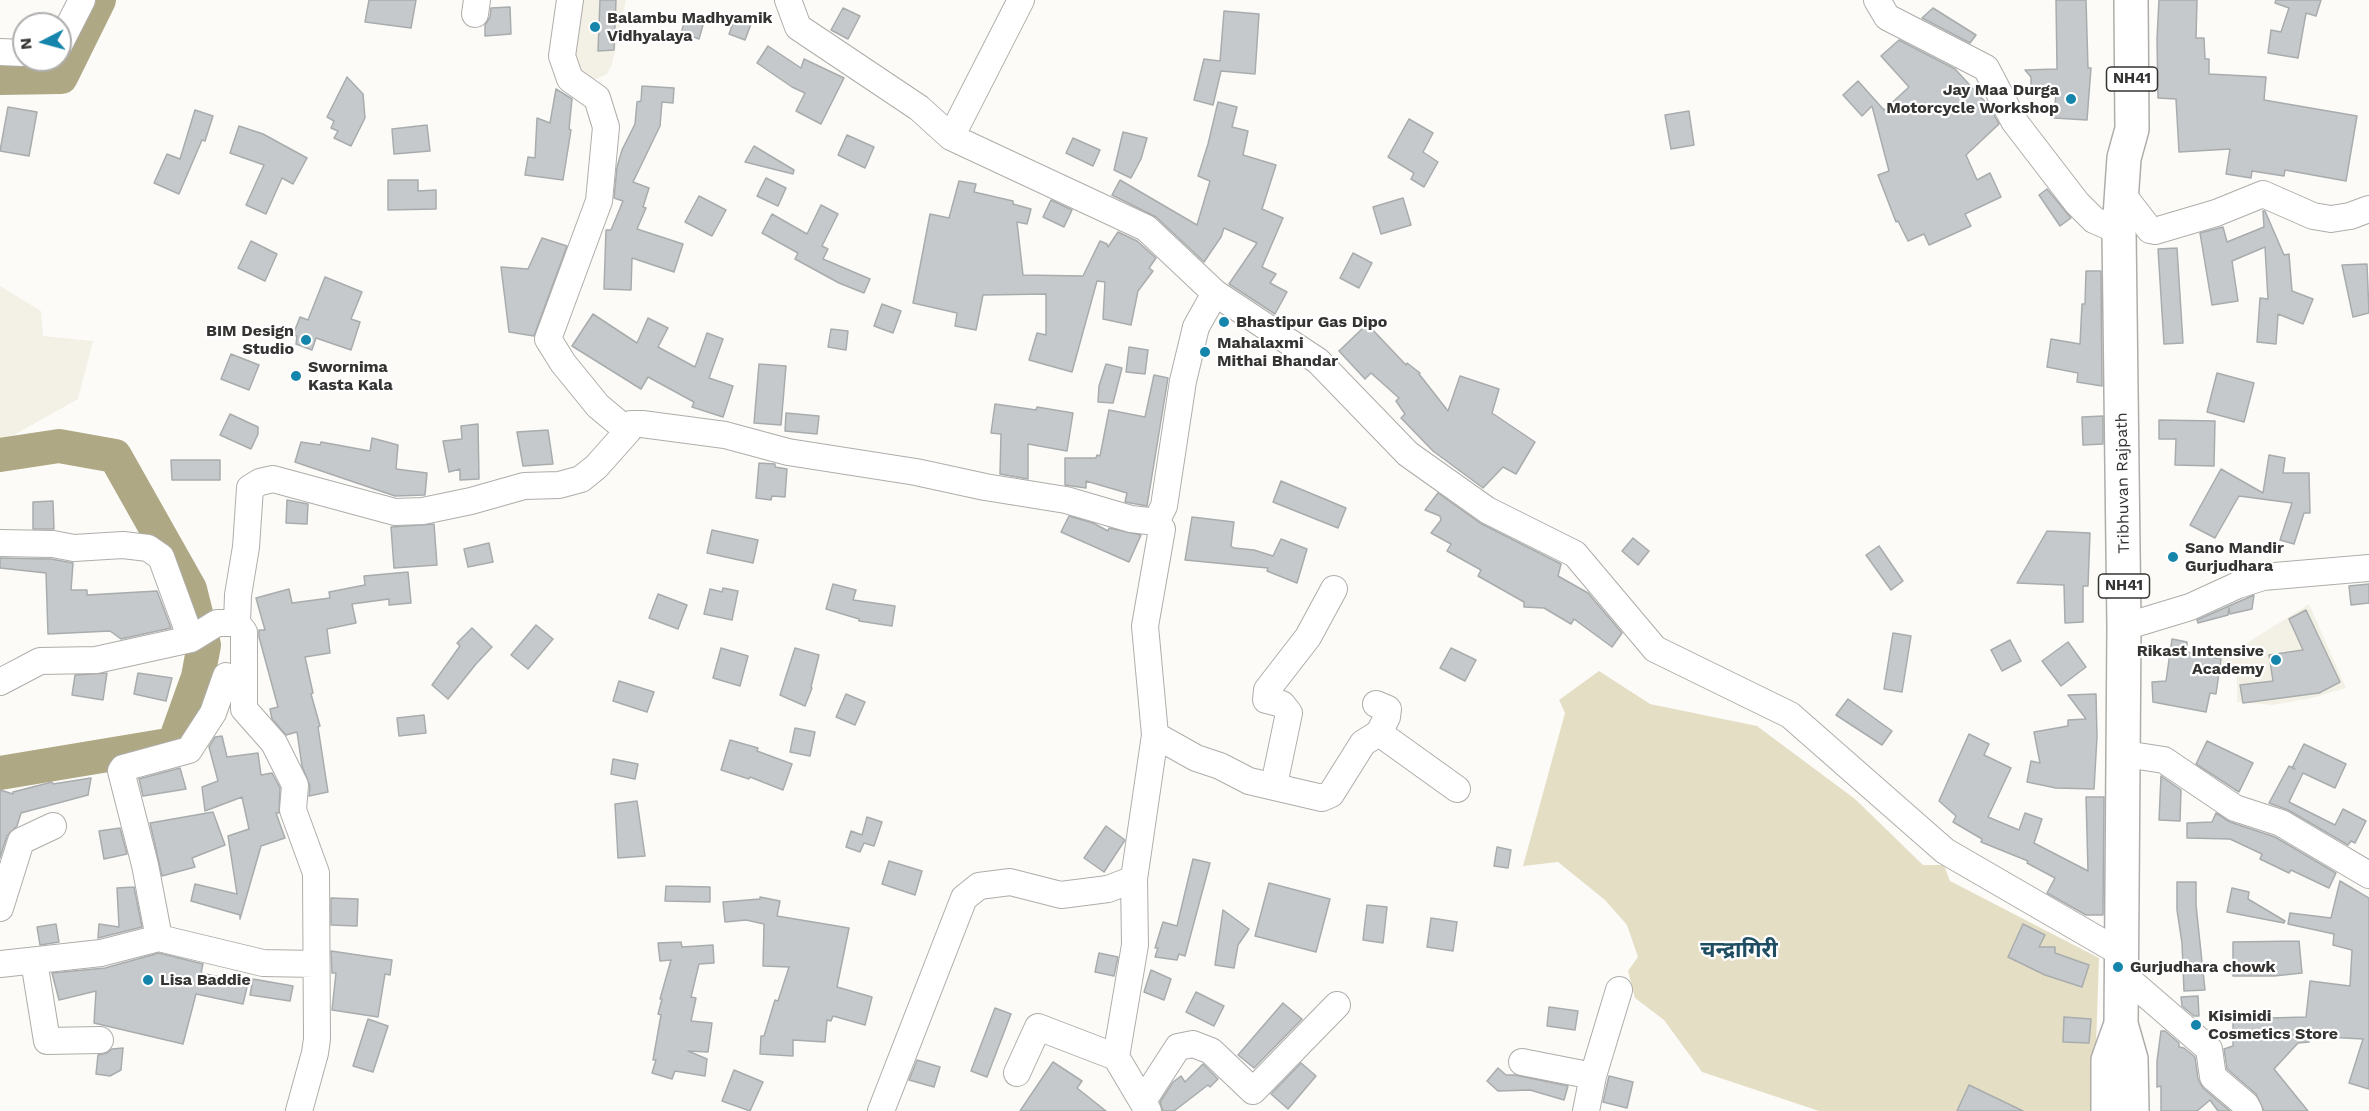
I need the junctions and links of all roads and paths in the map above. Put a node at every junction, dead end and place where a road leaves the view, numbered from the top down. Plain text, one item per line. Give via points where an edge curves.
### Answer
1 (82, 0) edge
2 (570, 0) edge
3 (788, 0) edge
4 (1021, 0) edge
5 (1877, 0) edge
6 (2114, 0) edge
7 (2131, 0) edge
8 (72, 20) edge
9 (951, 137) junction
10 (2124, 158) junction
11 (2123, 195) junction
12 (2369, 209) edge
13 (2120, 231) junction
14 (1215, 293) junction
15 (628, 431) junction
16 (1156, 522) junction
17 (0, 543) edge
18 (2369, 568) edge
19 (1334, 589) dead end
20 (227, 623) junction
21 (2124, 627) junction
22 (191, 639) junction
23 (0, 682) edge
24 (1376, 704) dead end
25 (244, 709) junction
26 (1379, 733) junction
27 (1155, 735) junction
28 (2125, 754) junction
29 (1274, 785) junction
30 (1457, 789) dead end
31 (53, 826) dead end
32 (2369, 875) edge
33 (1134, 879) junction
34 (0, 908) edge
35 (159, 938) junction
36 (34, 961) junction
37 (2121, 963) junction
38 (0, 964) edge
39 (316, 964) junction
40 (1619, 990) dead end
41 (1336, 1005) dead end
42 (2121, 1024) junction
43 (100, 1040) dead end
44 (1116, 1057) junction
45 (1522, 1062) dead end
46 (1017, 1072) dead end
47 (1593, 1076) junction
48 (1145, 1106) edge
49 (299, 1111) edge
50 (881, 1111) edge
51 (1586, 1111) edge
52 (2108, 1111) edge
53 (2132, 1111) edge
54 (2249, 1111) edge

1 - 8 street
2 - 15 street via 562,56 570,79 597,98 606,127 599,201 549,339 598,406
3 - 9 street via 798,27 919,108
4 - 9 street
5 - 13 street via 1887,17 1986,68 2014,121 2077,203 2094,220
6 - 10 highway, Tribhuvan Rajpath / NH41 via 2115,120
7 - 10 highway, Tribhuvan Rajpath / NH41 via 2132,129
9 - 14 street via 1146,228
10 - 11 highway, Tribhuvan Rajpath / NH41
11 - 12 street via 2150,230 2155,231 2263,194 2313,216 2331,219
11 - 13 highway, Tribhuvan Rajpath / NH41
13 - 21 highway, Tribhuvan Rajpath / NH41
14 - 16 street via 1196,327 1183,381 1164,506
14 - 37 street via 1318,361 1408,454 1487,510 1575,554 1655,649 1790,715 1945,851
15 - 16 street via 631,424 642,424 725,435 788,452 1066,500 1131,519
15 - 20 street via 581,479 559,485 524,486 423,511 395,512 273,479 260,482 250,488 238,595
16 - 27 street via 1162,529 1145,626
17 - 22 street via 148,548 161,557
18 - 21 street via 2263,577 2190,607
19 - 29 street via 1308,637 1267,690 1266,700 1282,704 1289,713
20 - 22 street
20 - 25 street via 244,632
21 - 28 highway, Tribhuvan Rajpath / NH41
22 - 23 street via 96,660 40,661
24 - 26 street via 1388,709
25 - 35 street via 244,694 226,676 213,713 189,750 121,771
25 - 39 street via 274,743 295,785 293,810 316,873
26 - 29 street via 1362,743 1331,794 1322,798
26 - 30 street
27 - 29 street via 1249,781
27 - 33 street
28 - 32 street via 2164,760 2235,808 2280,823
28 - 37 highway, Tribhuvan Rajpath / NH41
31 - 34 street via 21,841
33 - 44 street via 1135,945
33 - 50 street via 1108,889 1061,895 1010,882 979,886 964,898
35 - 36 street via 101,953
35 - 39 street via 263,963
36 - 38 street
36 - 43 street via 47,1041
37 - 42 highway, Tribhuvan Rajpath / NH41
37 - 54 street via 2209,1048 2213,1077
39 - 49 street via 315,1053
40 - 47 street
41 - 48 street via 1252,1091 1211,1051 1193,1044 1178,1047
42 - 52 highway, Tribhuvan Rajpath / NH41 via 2108,1060
42 - 53 highway, Tribhuvan Rajpath / NH41 via 2131,1059
44 - 46 street via 1038,1028
44 - 48 street
45 - 47 street
47 - 51 street

